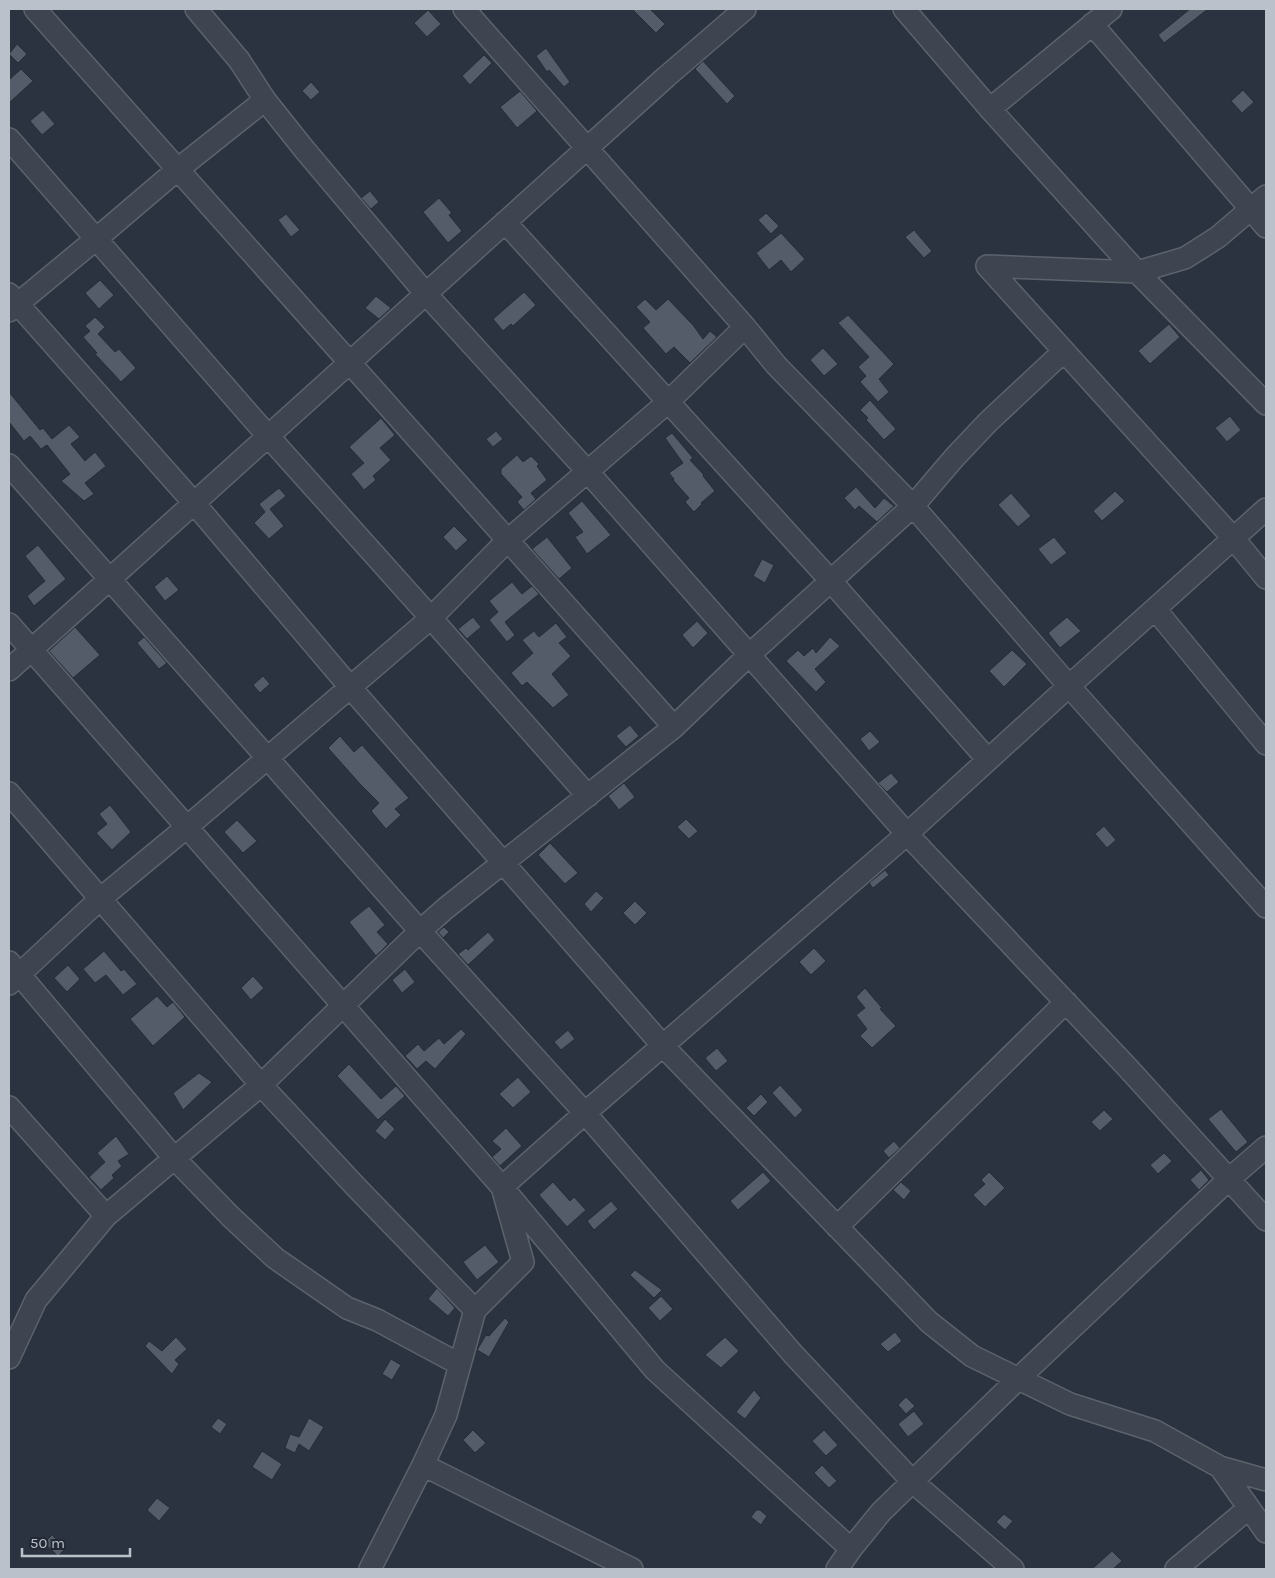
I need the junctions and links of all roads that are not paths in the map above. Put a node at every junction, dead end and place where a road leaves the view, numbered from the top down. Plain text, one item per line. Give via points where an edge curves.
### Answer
1 (35, 9) edge
2 (196, 9) edge
3 (464, 9) edge
4 (745, 9) edge
5 (904, 9) edge
6 (1111, 9) edge
7 (1092, 24) junction
8 (265, 100) junction
9 (990, 109) junction
10 (9, 139) edge
11 (587, 150) junction
12 (178, 170) junction
13 (1259, 202) edge
14 (506, 222) junction
15 (1266, 227) edge
16 (96, 240) junction
17 (1137, 272) junction
18 (426, 294) junction
19 (12, 303) edge
20 (745, 327) junction
21 (1064, 350) junction
22 (349, 363) junction
23 (668, 402) junction
24 (1266, 404) edge
25 (268, 436) junction
26 (9, 465) edge
27 (588, 472) junction
28 (194, 503) junction
29 (913, 506) junction
30 (1266, 509) edge
31 (1234, 539) junction
32 (508, 540) junction
33 (1266, 578) edge
34 (109, 580) junction
35 (830, 580) junction
36 (1155, 608) junction
37 (431, 618) junction
38 (9, 624) edge
39 (32, 649) junction
40 (748, 655) junction
41 (9, 670) edge
42 (1069, 686) junction
43 (350, 687) junction
44 (674, 727) junction
45 (1266, 744) edge
46 (267, 758) junction
47 (988, 760) junction
48 (9, 793) edge
49 (588, 796) junction
50 (188, 827) junction
51 (908, 834) junction
52 (503, 863) junction
53 (100, 898) junction
54 (1266, 907) edge
55 (420, 931) junction
56 (12, 973) edge
57 (1066, 1002) junction
58 (344, 1006) junction
59 (663, 1046) junction
60 (261, 1085) junction
61 (9, 1107) edge
62 (585, 1113) junction
63 (1266, 1147) edge
64 (174, 1158) junction
65 (1228, 1180) junction
66 (502, 1187) junction
67 (106, 1216) junction
68 (1266, 1220) edge
69 (837, 1227) junction
70 (475, 1310) junction
71 (9, 1358) edge
72 (459, 1364) junction
73 (1019, 1378) junction
74 (423, 1465) junction
75 (1220, 1467) junction
76 (1266, 1480) edge
77 (913, 1482) junction
78 (1249, 1508) junction
79 (1266, 1532) edge
80 (851, 1549) junction
81 (370, 1569) edge
82 (632, 1569) edge
83 (837, 1569) edge
84 (1013, 1569) edge
85 (1176, 1569) edge

1 - 12 street
2 - 8 street via 239,60
3 - 11 street
4 - 11 street
5 - 9 street
6 - 7 street
7 - 9 street
7 - 13 street
8 - 12 street
8 - 18 street
9 - 17 street
10 - 16 street
11 - 14 street
11 - 20 street
12 - 16 street
12 - 22 street
13 - 15 street
13 - 17 street via 1218,237 1185,258
14 - 18 street
14 - 23 street
16 - 19 street
16 - 25 street
17 - 21 street via 987,266
17 - 24 street
18 - 22 street
18 - 27 street
19 - 28 street
20 - 23 street
20 - 29 street via 776,364
21 - 29 street via 988,422
21 - 31 street
22 - 25 street
22 - 32 street
23 - 27 street
23 - 35 street
25 - 28 street
25 - 37 street
26 - 34 street
27 - 32 street
27 - 40 street
28 - 34 street
28 - 43 street
29 - 35 street
29 - 42 street
30 - 31 street
31 - 33 street
31 - 36 street
32 - 37 street
32 - 44 street
34 - 39 street
34 - 46 street
35 - 40 street
35 - 47 street
36 - 42 street
36 - 45 street
37 - 43 street
37 - 49 street
38 - 39 street
39 - 41 street
39 - 50 street
40 - 44 street
40 - 51 street
42 - 47 street
42 - 54 street
43 - 46 street
43 - 52 street
44 - 49 street
46 - 50 street
46 - 55 street
47 - 51 street
48 - 53 street
49 - 52 street
50 - 53 street
50 - 58 street
51 - 57 street
51 - 59 street
52 - 55 street
52 - 59 street
53 - 56 street
53 - 60 street
55 - 58 street
55 - 62 street
56 - 64 street
57 - 65 street
57 - 69 street
58 - 60 street
58 - 66 street
59 - 62 street
59 - 69 street
60 - 64 street
60 - 70 street
61 - 67 street
62 - 66 street
62 - 77 street via 793,1354
63 - 65 street
64 - 67 street
64 - 72 street via 275,1258 347,1308
65 - 68 street
65 - 73 street
66 - 70 street via 523,1262
66 - 80 street via 655,1370
67 - 71 street via 36,1300
69 - 73 street via 929,1322 972,1356
70 - 72 street
72 - 74 street via 446,1415
73 - 75 street via 1070,1404 1155,1431
73 - 77 street
74 - 81 street
74 - 82 street
75 - 76 street
75 - 78 street
77 - 80 street via 881,1512
77 - 84 street
78 - 79 street
78 - 85 street
80 - 83 street

